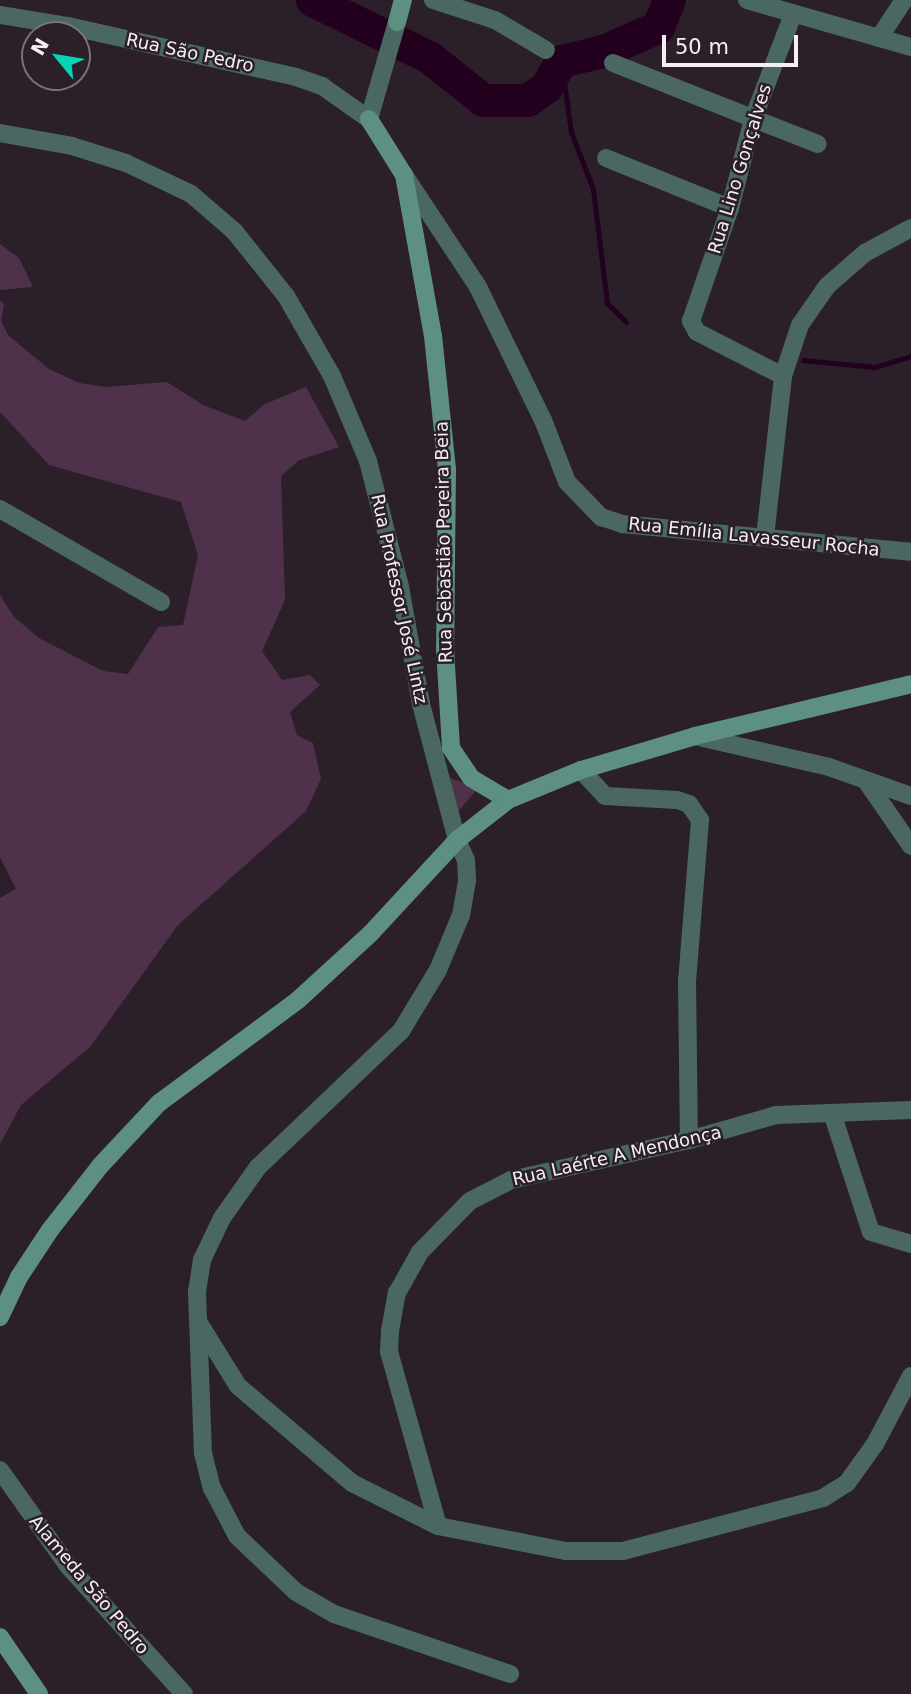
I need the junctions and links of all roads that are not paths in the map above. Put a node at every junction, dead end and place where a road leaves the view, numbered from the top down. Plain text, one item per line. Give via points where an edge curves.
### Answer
1 (403, 0) edge
2 (433, 0) edge
3 (747, 0) edge
4 (904, 0) edge
5 (793, 14) junction
6 (0, 15) edge
7 (879, 38) junction
8 (911, 47) edge
9 (546, 50) dead end
10 (613, 63) dead end
11 (369, 119) junction
12 (753, 119) junction
13 (0, 133) edge
14 (818, 144) dead end
15 (606, 158) dead end
16 (404, 175) junction
17 (730, 208) junction
18 (911, 228) edge
19 (783, 376) junction
20 (0, 509) edge
21 (765, 537) junction
22 (911, 552) edge
23 (161, 602) dead end
24 (911, 684) edge
25 (695, 736) junction
26 (582, 770) junction
27 (866, 780) junction
28 (911, 796) edge
29 (508, 800) junction
30 (457, 841) junction
31 (911, 846) edge
32 (911, 1110) edge
33 (832, 1114) junction
34 (689, 1140) junction
35 (911, 1244) edge
36 (0, 1317) edge
37 (197, 1320) junction
38 (911, 1376) edge
39 (0, 1470) edge
40 (438, 1526) junction
41 (0, 1637) edge
42 (510, 1674) dead end
43 (39, 1694) edge
44 (184, 1694) edge

1 - 11 street
2 - 9 street via 495,20
3 - 5 street
4 - 7 street
5 - 7 street
5 - 12 street, Rua Lino Gonçalves
6 - 11 street, Rua São Pedro via 296,77 322,86
7 - 8 street
10 - 12 street
11 - 16 street, Rua Emília Lavasseur Rocha
12 - 14 street
12 - 17 street, Rua Lino Gonçalves
13 - 30 street, Rua Professor José Lintz via 72,146 126,163 191,194 234,232 286,296 332,376 368,461 400,587 421,704
15 - 17 street
16 - 21 street, Rua Emília Lavasseur Rocha via 478,287 542,420 566,482 580,499 601,517 622,524
16 - 29 street, Rua Sebastião Pereira Beia via 443,423 445,649 451,748 471,778
17 - 19 street, Rua Lino Gonçalves via 691,326
18 - 19 street via 864,253 827,286 800,325
19 - 21 street
20 - 23 street
21 - 22 street, Rua Emília Lavasseur Rocha
24 - 25 street
25 - 26 street
25 - 27 street
26 - 29 street
26 - 34 street via 605,796 677,800 689,804 700,820 687,980
27 - 28 street
27 - 31 street
29 - 30 street
30 - 36 street via 371,933 298,1000 159,1104 100,1166 50,1230
30 - 37 street, Rua Professor José Lintz via 466,860 467,881 461,915 438,970 401,1031 242,1186 202,1260
32 - 33 street, Rua Laérte A Mendonça
33 - 34 street, Rua Laérte A Mendonça via 776,1115
33 - 35 street via 871,1232
34 - 40 street, Rua Laérte A Mendonça via 511,1180 470,1200 420,1252 397,1293 389,1352
37 - 40 street via 238,1386 262,1411 352,1483
37 - 42 street, Rua Professor José Lintz via 203,1453 212,1489 237,1536 296,1592 334,1614
38 - 40 street via 875,1444 847,1482 823,1498 787,1511 623,1551 565,1552
39 - 44 street, Alameda São Pedro via 69,1567
41 - 43 street

